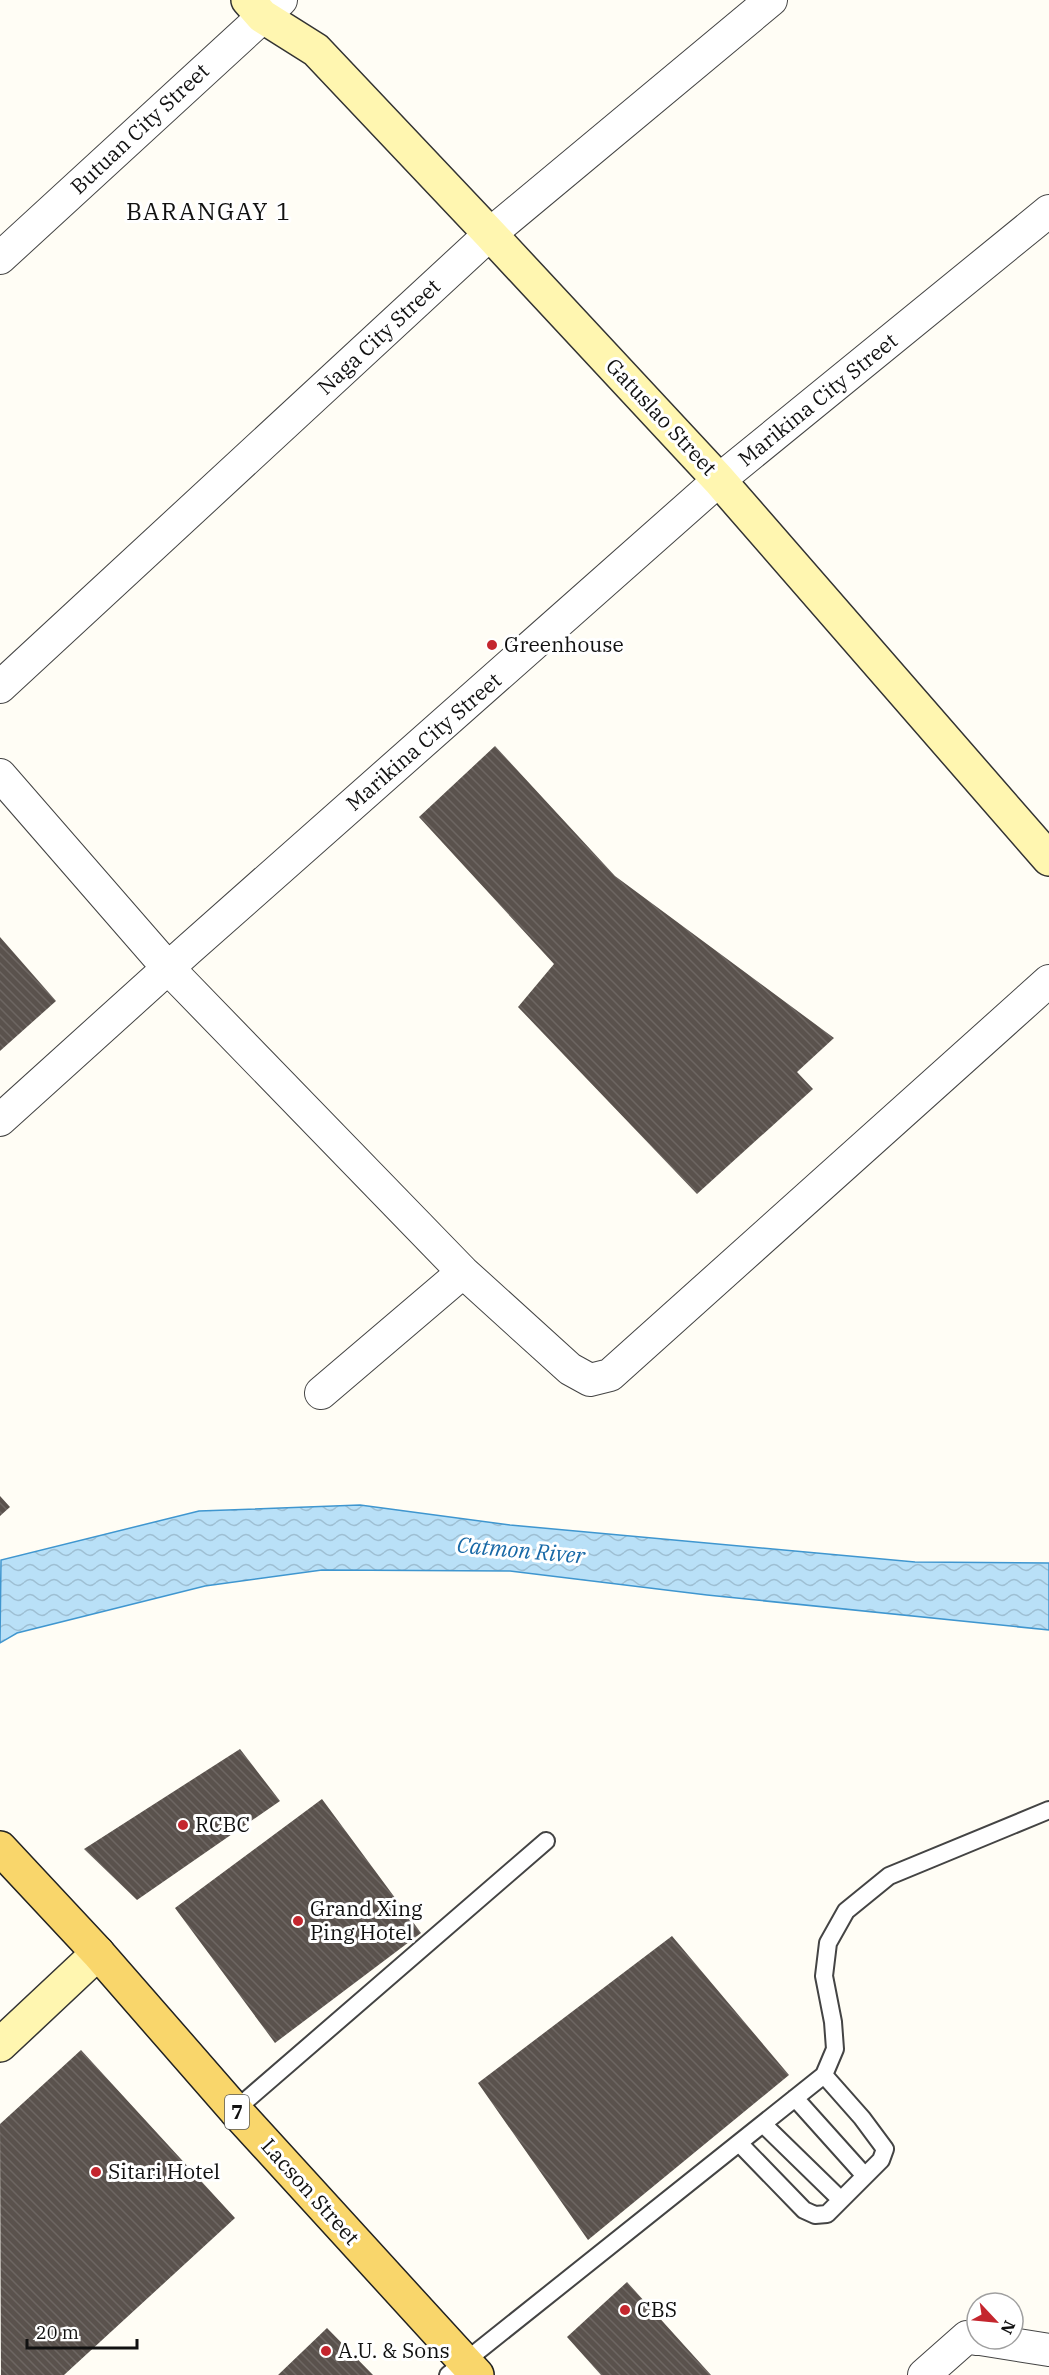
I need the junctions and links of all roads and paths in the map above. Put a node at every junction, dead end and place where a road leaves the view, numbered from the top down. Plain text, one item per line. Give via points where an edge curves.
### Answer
1 (771, 0) edge
2 (264, 5) edge
3 (1049, 211) edge
4 (490, 234) junction
5 (0, 258) edge
6 (719, 480) junction
7 (0, 687) edge
8 (0, 775) edge
9 (1049, 859) edge
10 (168, 968) junction
11 (1049, 981) edge
12 (0, 1120) edge
13 (463, 1272) junction
14 (321, 1392) dead end
15 (1049, 1810) edge
16 (546, 1841) dead end
17 (0, 1848) edge
18 (98, 1953) junction
19 (0, 2045) edge
20 (824, 2075) junction
21 (795, 2098) junction
22 (236, 2110) junction
23 (763, 2124) junction
24 (739, 2143) junction
25 (865, 2176) junction
26 (841, 2200) junction
27 (965, 2339) edge
28 (1025, 2346) edge
29 (1049, 2350) edge
30 (463, 2370) edge
31 (924, 2375) edge

1 - 4 street, Naga City Street
2 - 4 street, Gatuslao Street via 316,50
2 - 5 street, Butuan City Street
3 - 6 street, Marikina City Street
4 - 6 street, Gatuslao Street
4 - 7 street, Naga City Street
6 - 9 street, Gatuslao Street
6 - 10 street, Marikina City Street
8 - 10 street
10 - 12 street, Marikina City Street
10 - 13 street
11 - 13 street via 610,1375 590,1380 570,1369
13 - 14 street
15 - 20 lane via 889,1876 846,1911 828,1943 824,1976 835,2049
16 - 22 lane
17 - 18 main road, Lacson Street / 7
18 - 19 street
18 - 22 main road, Lacson Street / 7
20 - 21 lane
20 - 25 lane via 885,2148 881,2160
21 - 23 lane
21 - 25 lane
22 - 30 main road, Lacson Street / 7
23 - 24 lane
23 - 26 lane
24 - 26 lane via 804,2211 827,2214
24 - 30 lane
25 - 26 lane
27 - 31 street
28 - 29 street

